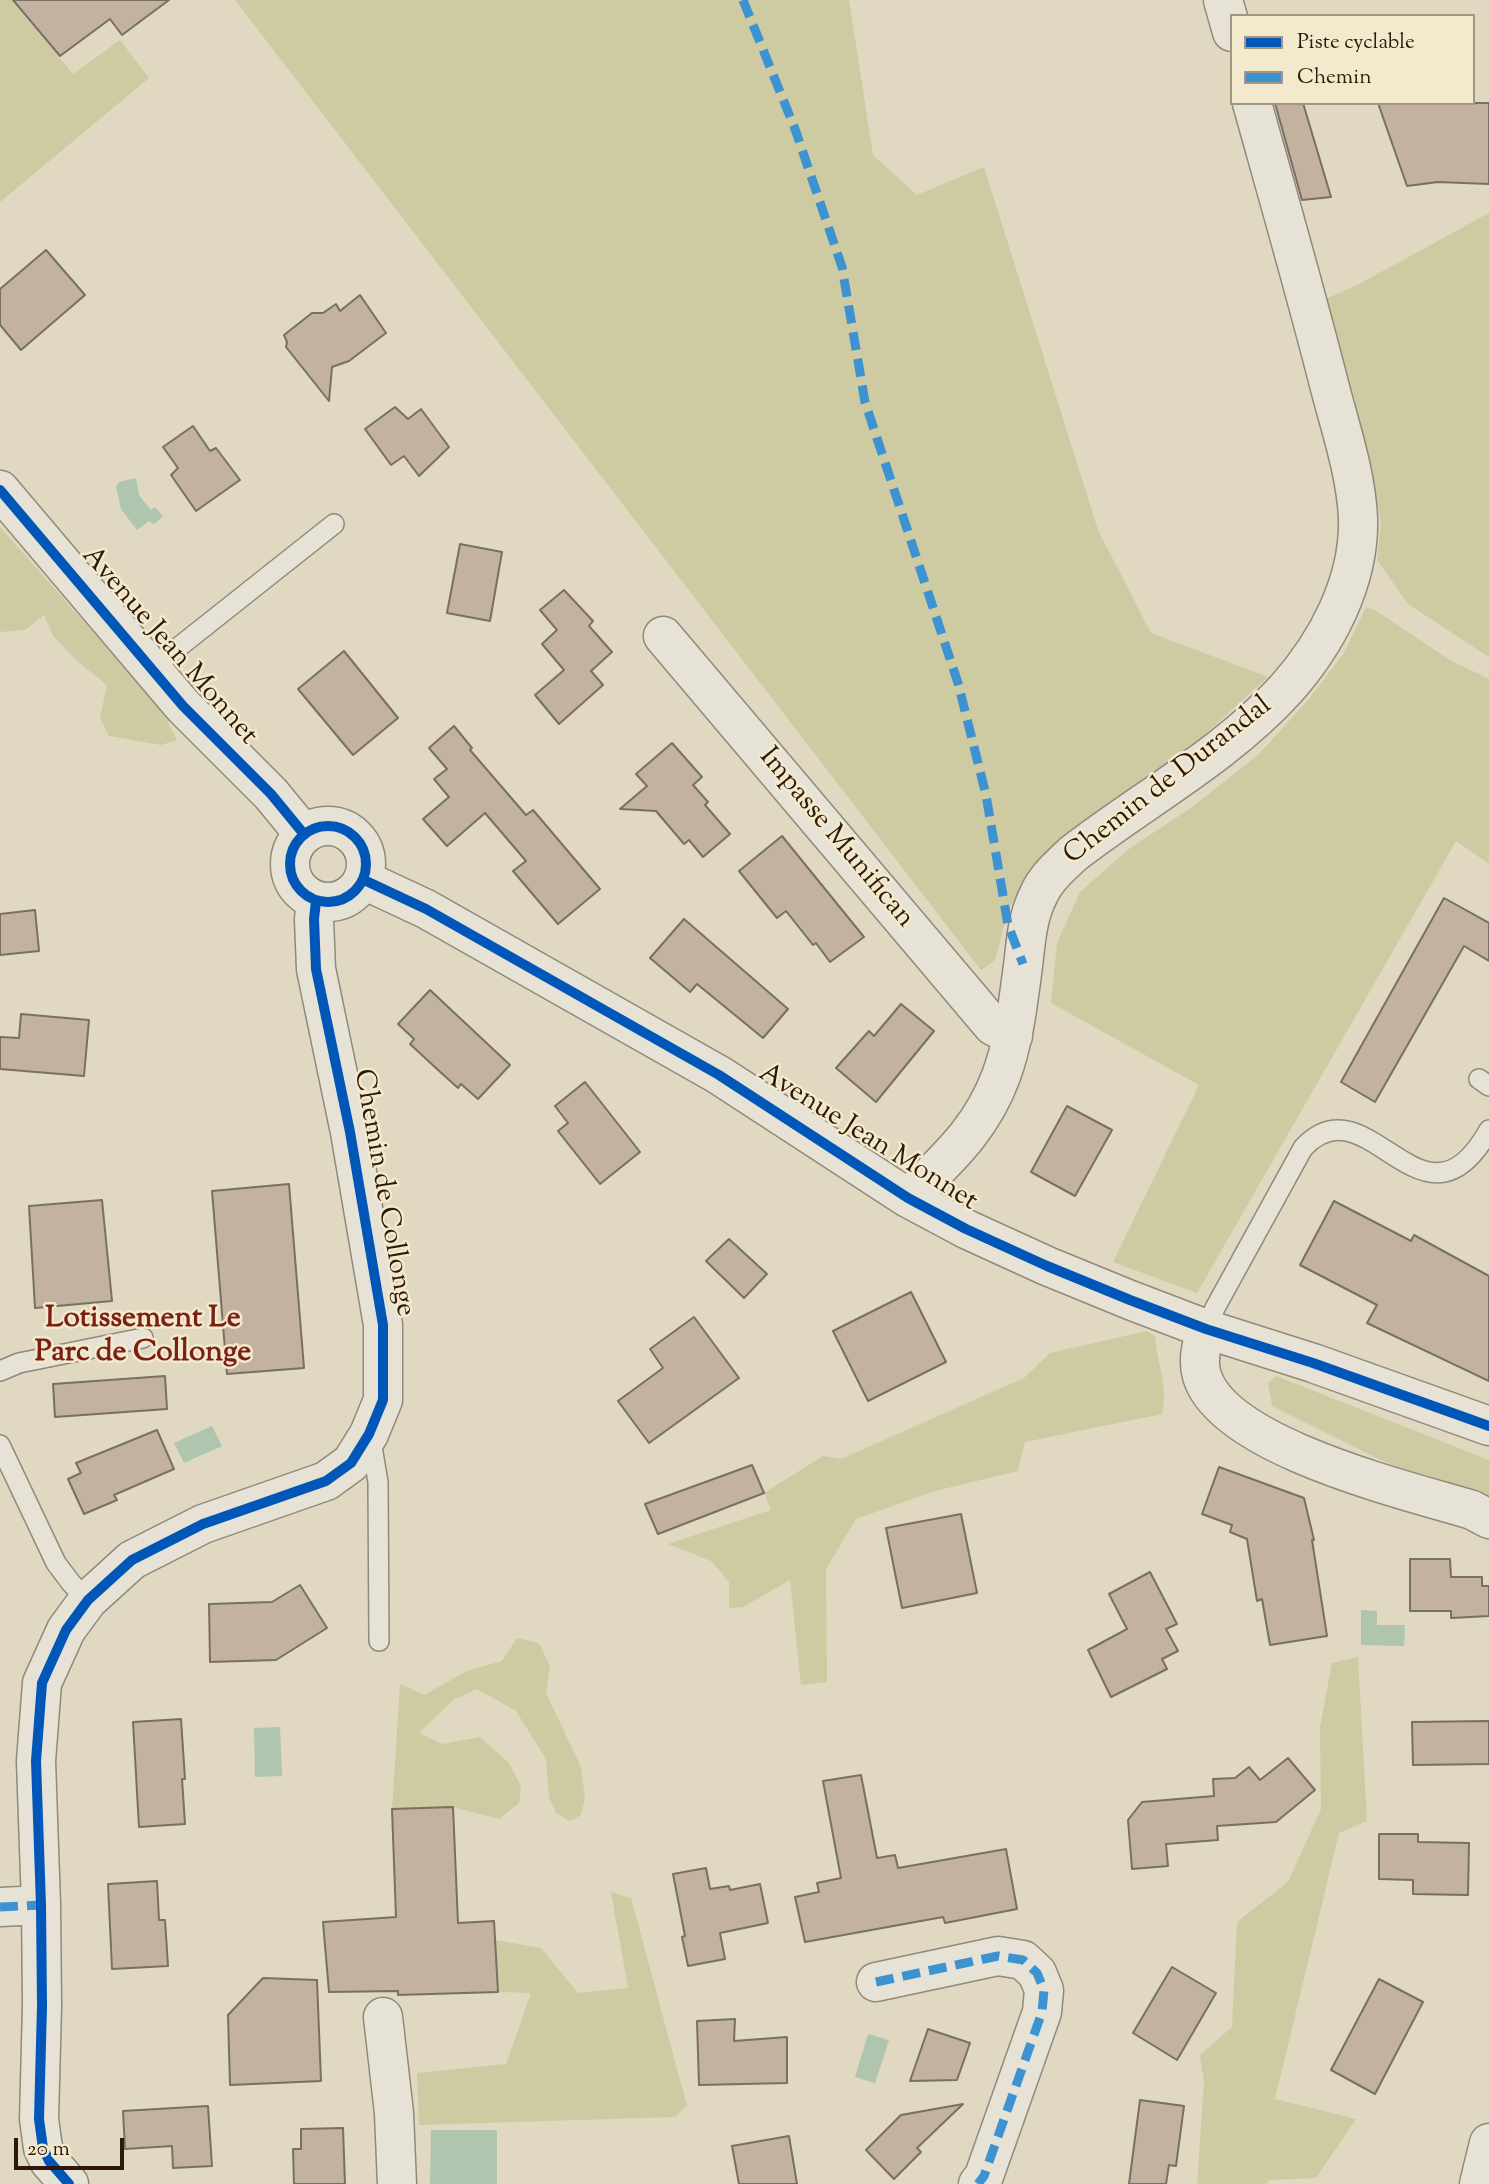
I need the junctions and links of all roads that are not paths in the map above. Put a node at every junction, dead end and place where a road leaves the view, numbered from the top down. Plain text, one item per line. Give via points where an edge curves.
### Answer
1 (1223, 0) edge
2 (1230, 25) edge
3 (1253, 105) edge
4 (0, 490) edge
5 (334, 524) dead end
6 (663, 636) dead end
7 (151, 669) junction
8 (303, 833) junction
9 (364, 880) junction
10 (316, 901) junction
11 (1013, 1036) junction
12 (1489, 1130) edge
13 (908, 1198) junction
14 (1206, 1329) junction
15 (143, 1338) dead end
16 (0, 1371) edge
17 (1489, 1426) edge
18 (369, 1434) junction
19 (0, 1446) edge
20 (1489, 1519) edge
21 (88, 1600) junction
22 (379, 1641) dead end
23 (41, 1905) junction
24 (0, 1907) edge
25 (876, 1982) dead end
26 (383, 2017) dead end
27 (1489, 2143) edge
28 (69, 2184) edge
29 (397, 2184) edge
30 (978, 2184) edge
31 (1479, 2184) edge

1 - 2 street
3 - 11 street, Chemin de Durandal via 1349,465 1358,518 1353,563 1321,645 1287,688 1246,729 1074,853 1039,892 1027,928
4 - 7 street, Avenue Jean Monnet
5 - 7 lane
6 - 11 street, Impasse Munifican via 993,1026
7 - 8 street, Avenue Jean Monnet
8 - 9 street via 323,825 343,827 359,840 367,859
8 - 10 street via 291,850 290,870 298,889
9 - 10 street via 352,895 335,902
9 - 13 street, Avenue Jean Monnet via 426,909 719,1075
10 - 18 street, Chemin de Collonge via 316,969 383,1325 383,1400
11 - 13 street, Chemin de Durandal via 1001,1077 978,1123
12 - 14 lane via 1461,1167 1443,1174 1429,1174 1340,1130 1313,1137
13 - 14 street, Avenue Jean Monnet via 1047,1266
14 - 17 street, Avenue Jean Monnet
14 - 20 street via 1200,1353 1202,1376 1233,1418 1312,1461
15 - 16 lane via 19,1363
18 - 21 street, Chemin de Collonge via 351,1463 326,1480 169,1540 132,1560
18 - 22 lane via 378,1482
19 - 21 lane via 56,1563
21 - 23 street, Chemin de Collonge via 66,1630 42,1683 36,1761
23 - 24 street
23 - 28 street, Chemin de Collonge via 39,2119 43,2148
25 - 30 street via 998,1956 1023,1960 1037,1973 1044,1990 1042,2012
26 - 29 street
27 - 31 street

